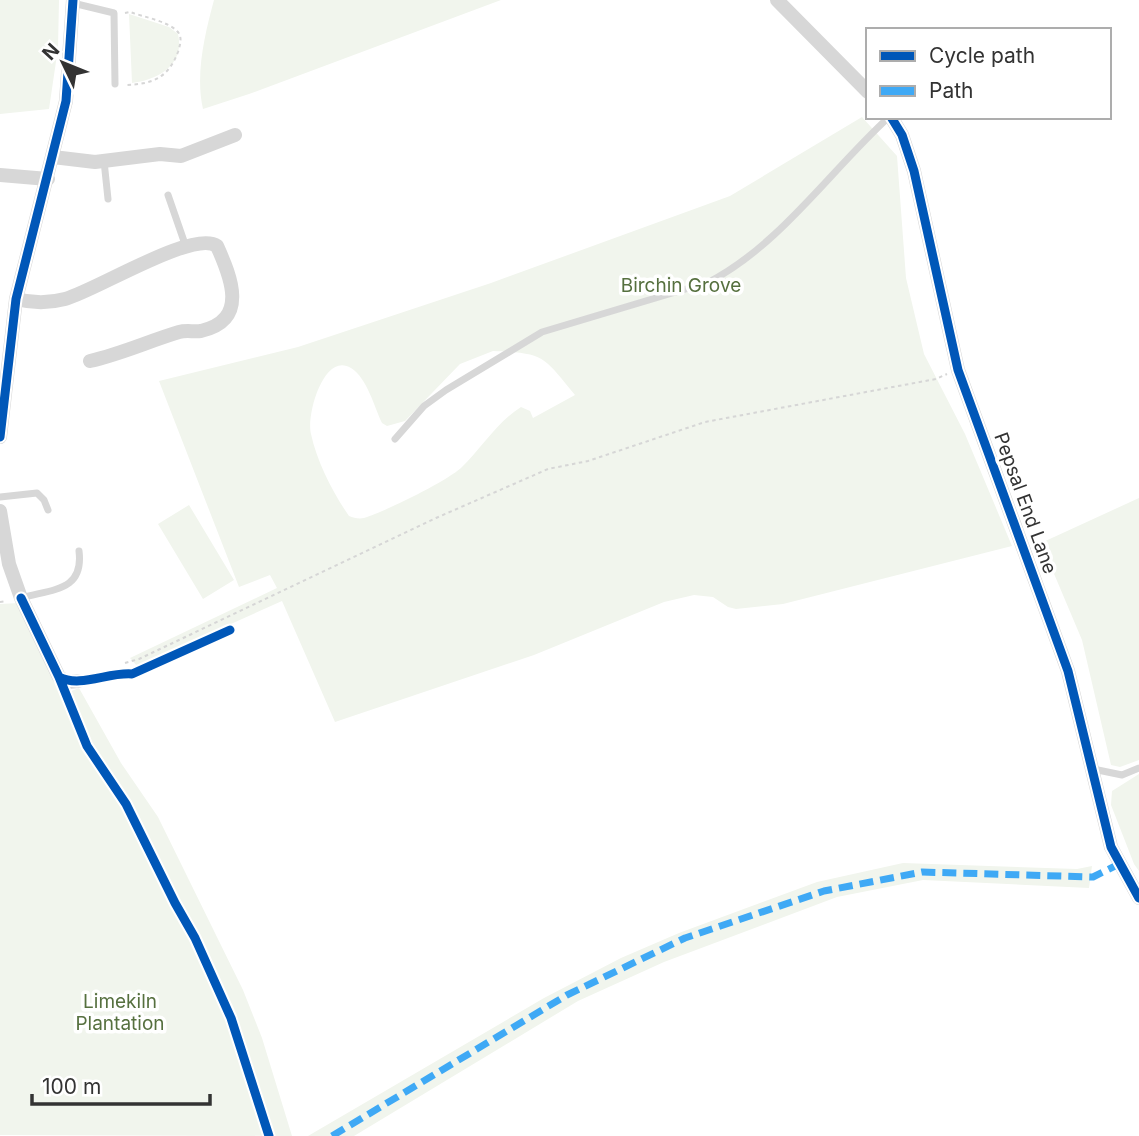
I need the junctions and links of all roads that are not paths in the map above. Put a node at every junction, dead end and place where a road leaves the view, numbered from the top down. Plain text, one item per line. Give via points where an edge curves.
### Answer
1 (777, 0) edge
2 (73, 1) edge
3 (115, 84) road end
4 (866, 90) edge
5 (888, 119) edge
6 (891, 119) edge
7 (235, 135) dead end
8 (53, 158) junction
9 (104, 161) junction
10 (0, 175) edge
11 (48, 179) junction
12 (168, 195) dead end
13 (108, 200) dead end
14 (186, 247) junction
15 (16, 299) junction
16 (6, 320) edge
17 (90, 361) dead end
18 (0, 437) edge
19 (395, 439) dead end
20 (0, 496) edge
21 (48, 510) dead end
22 (0, 511) edge
23 (79, 551) dead end
24 (21, 598) junction
25 (230, 630) dead end
26 (78, 681) joint
27 (1139, 768) edge
28 (1092, 769) junction
29 (1138, 895) edge

1 - 4 street
2 - 3 lane via 114,13
2 - 8 street via 66,101
5 - 19 lane via 735,269 709,282 542,332 424,406
6 - 28 street, Pepsal End Lane via 914,171 957,370 1068,671
7 - 9 street via 181,156
8 - 9 street
8 - 11 street
9 - 13 lane
10 - 11 street
11 - 15 street
12 - 14 lane
14 - 15 street via 65,299
14 - 17 street via 207,242 217,246 233,291 231,311 199,331 179,332
15 - 16 street
16 - 18 street
20 - 21 lane via 37,493
22 - 24 street via 9,564
23 - 24 lane via 78,576
24 - 26 street via 59,677
25 - 26 lane via 132,674
27 - 28 lane via 1122,775
28 - 29 street, Pepsal End Lane via 1111,847

